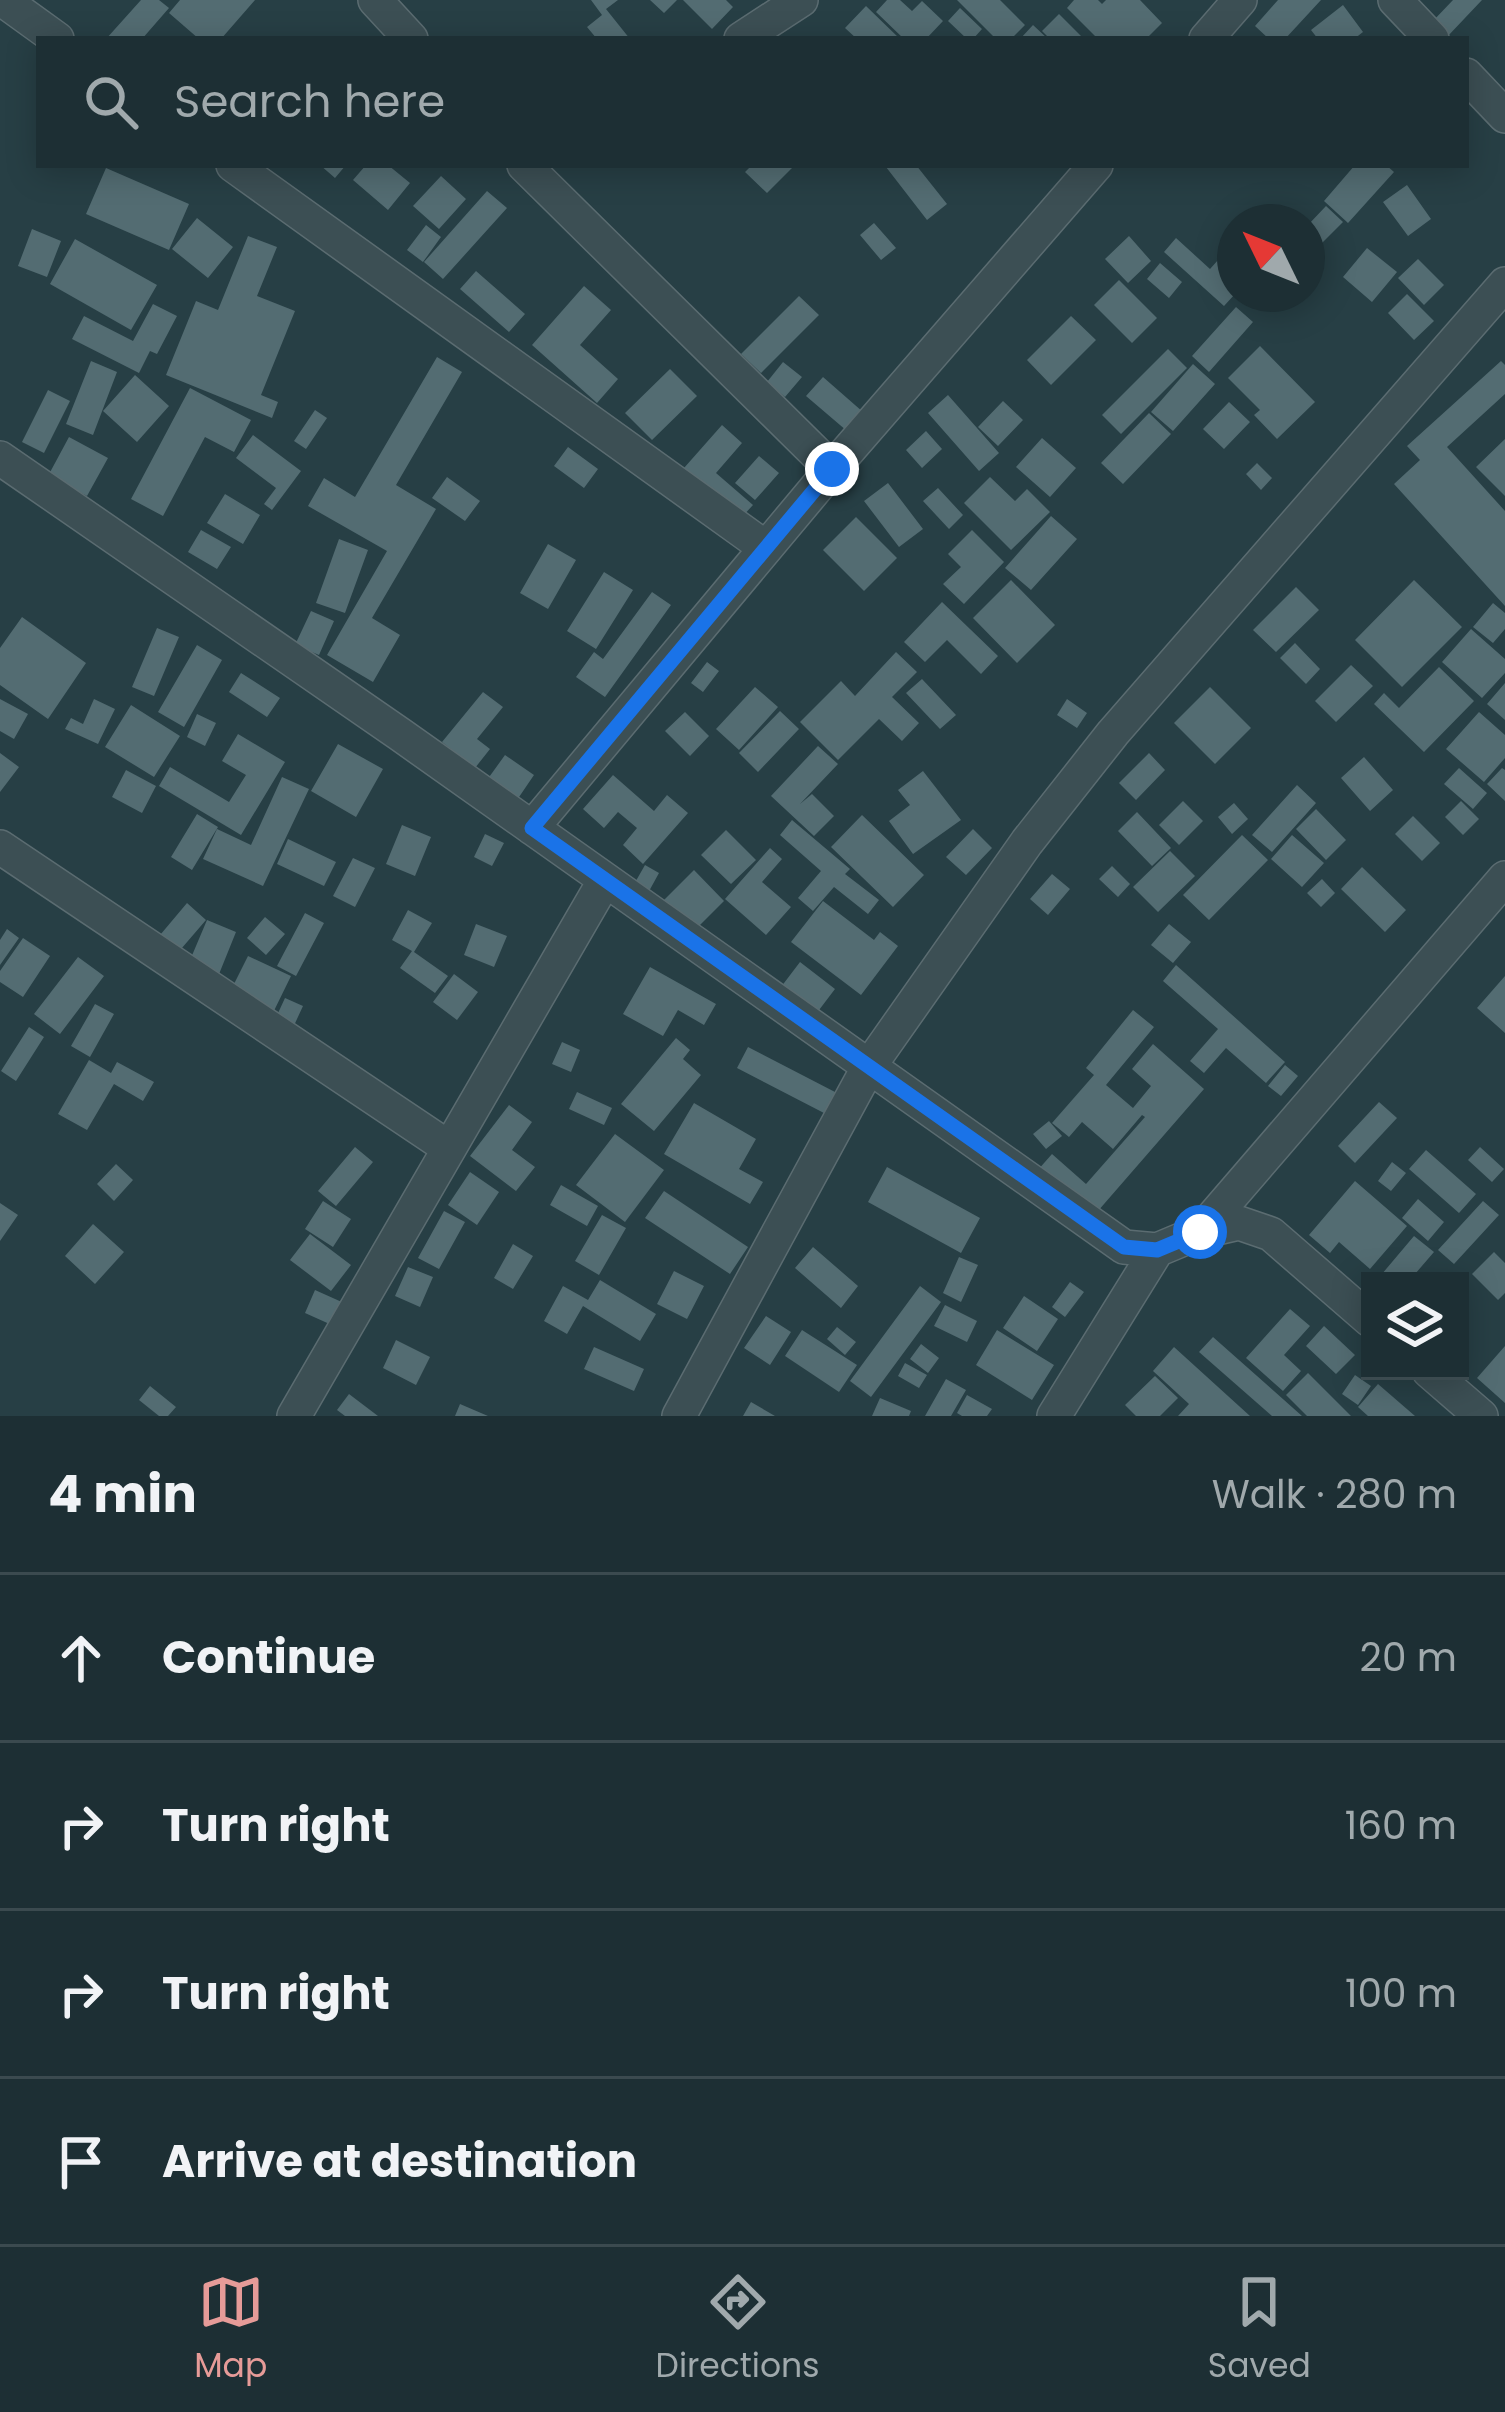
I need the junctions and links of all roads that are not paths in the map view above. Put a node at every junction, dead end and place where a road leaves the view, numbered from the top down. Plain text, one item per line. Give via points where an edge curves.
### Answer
1 (3, 0) edge
2 (375, 0) edge
3 (801, 0) edge
4 (1240, 0) edge
5 (1395, 0) edge
6 (53, 36) edge
7 (407, 36) edge
8 (746, 36) edge
9 (1209, 36) edge
10 (1429, 36) edge
11 (1469, 78) edge
12 (1505, 116) edge
13 (237, 168) edge
14 (534, 168) edge
15 (1093, 168) edge
16 (1505, 284) edge
17 (1, 462) edge
18 (832, 469) junction
19 (766, 548) junction
20 (532, 828) junction
21 (0, 847) edge
22 (1505, 878) edge
23 (605, 880) junction
24 (868, 1068) junction
25 (448, 1148) junction
26 (1200, 1232) junction
27 (1157, 1250) junction
28 (1361, 1312) edge
29 (1439, 1380) edge
30 (294, 1416) edge
31 (679, 1416) edge
32 (1054, 1416) edge
33 (1481, 1416) edge

1 - 6 street
2 - 7 street
3 - 8 street
4 - 9 street
5 - 10 street
11 - 12 street
13 - 19 street
14 - 18 street
15 - 18 street
16 - 24 street via 1072,782
17 - 20 street
18 - 19 street
19 - 20 street
20 - 23 street
21 - 25 street
22 - 26 street
23 - 24 street
23 - 25 street
24 - 27 street via 1124,1247
24 - 31 street
25 - 30 street
26 - 27 street
26 - 28 street via 1239,1223 1271,1234
27 - 32 street
29 - 33 street

